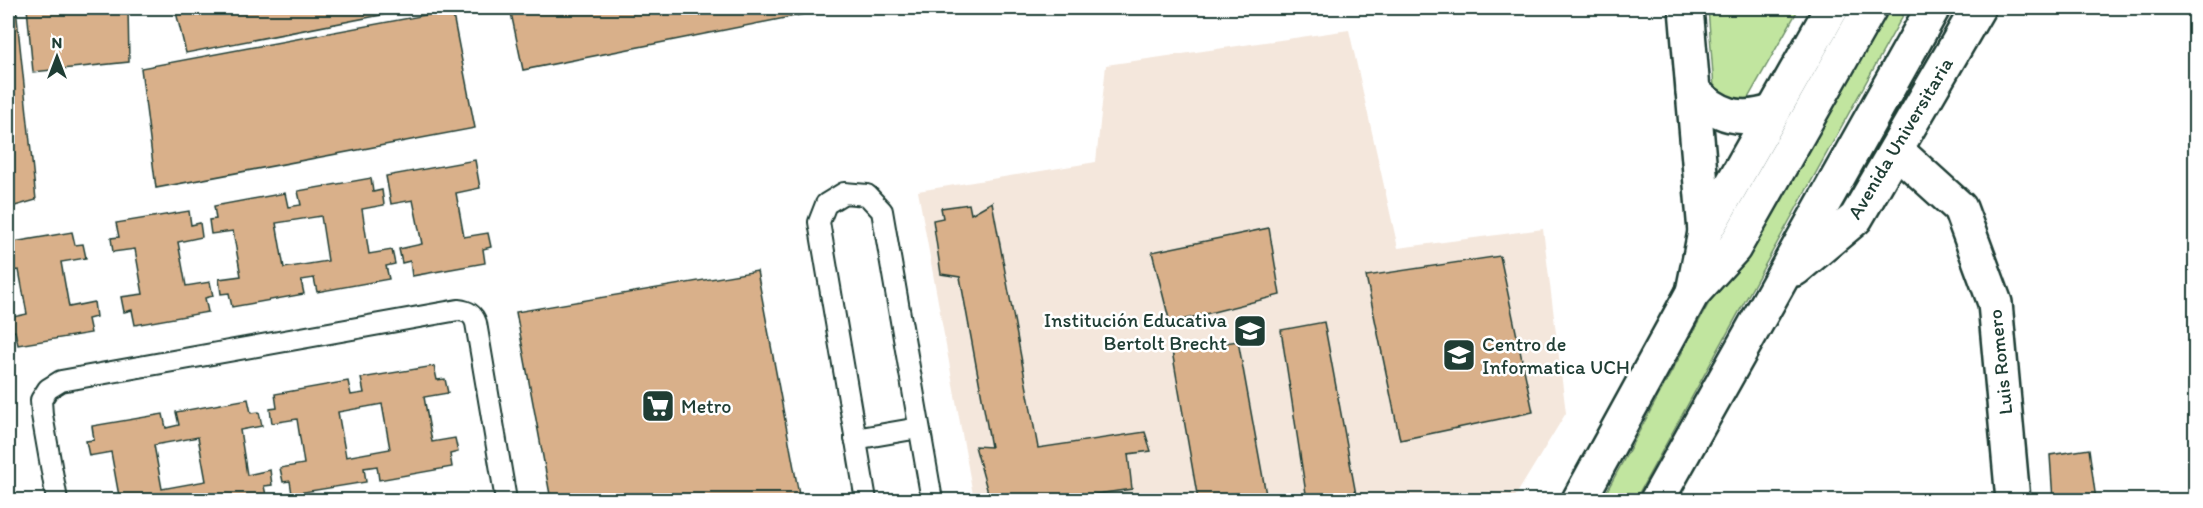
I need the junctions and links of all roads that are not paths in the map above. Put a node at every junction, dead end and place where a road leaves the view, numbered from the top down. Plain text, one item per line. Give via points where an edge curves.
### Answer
1 (1686, 8) edge
2 (1832, 8) edge
3 (1870, 8) edge
4 (1933, 8) edge
5 (1978, 8) edge
6 (1693, 91) junction
7 (1774, 111) junction
8 (1896, 150) junction
9 (1705, 232) junction
10 (1782, 279) junction
11 (1692, 294) junction
12 (919, 428) junction
13 (855, 438) junction
14 (1657, 500) edge
15 (57, 501) edge
16 (506, 501) edge
17 (866, 501) edge
18 (932, 501) edge
19 (1579, 501) edge
20 (2013, 501) edge

1 - 6 main road
2 - 7 main road
3 - 11 main road via 1734,248
4 - 10 main road, Avenida Universitaria
5 - 8 main road, Avenida Universitaria
6 - 7 main road via 1724,114 1744,117
6 - 9 main road
7 - 9 main road
8 - 10 main road, Avenida Universitaria via 1856,218
8 - 20 main road, Luis Romero via 1960,208 1995,303
9 - 11 main road
10 - 14 main road, Avenida Universitaria
11 - 19 main road
12 - 13 lane
12 - 13 lane via 882,211 867,195 844,193 826,204 819,222
12 - 18 lane
13 - 17 lane
15 - 16 lane via 41,400 48,389 61,381 458,310 473,316 476,323

